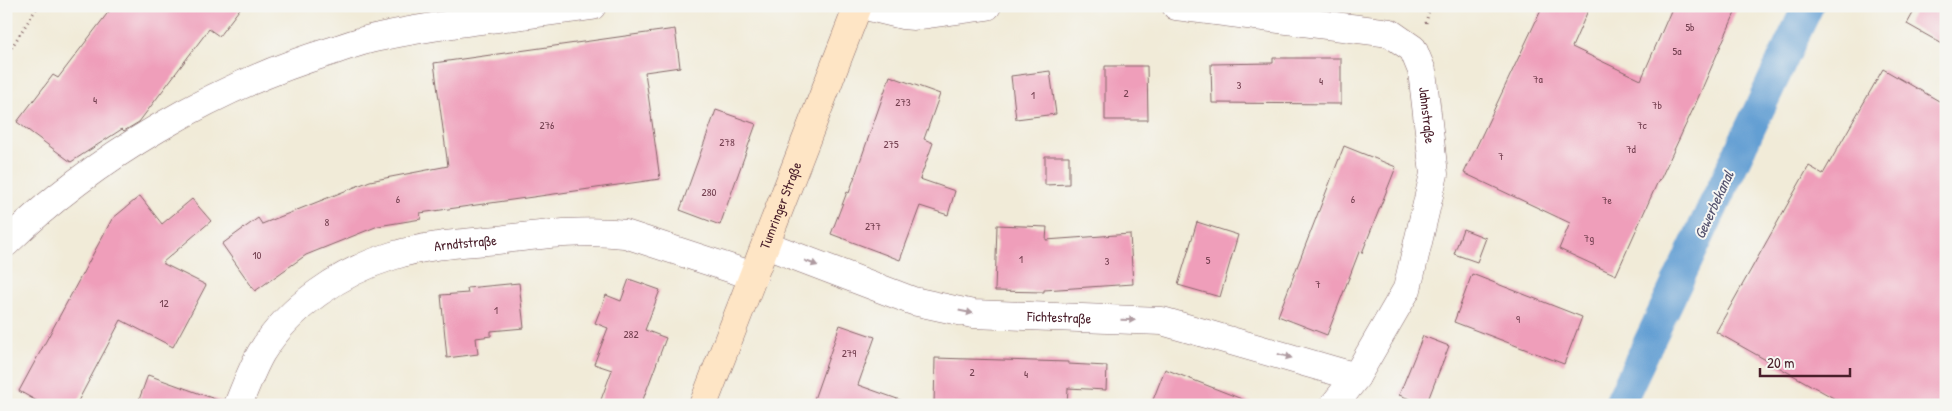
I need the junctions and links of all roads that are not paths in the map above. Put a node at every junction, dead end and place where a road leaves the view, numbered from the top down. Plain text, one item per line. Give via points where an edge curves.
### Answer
1 (592, 6) edge
2 (858, 6) edge
3 (865, 6) edge
4 (987, 6) edge
5 (1176, 6) edge
6 (6, 243) edge
7 (766, 246) junction
8 (754, 276) junction
9 (1356, 377) junction
10 (238, 405) edge
11 (703, 405) edge
12 (1334, 405) edge

1 - 6 street via 377,37 289,64 215,98 120,152 47,205
2 - 7 main road, Tumringer Straße
3 - 4 street via 914,16
5 - 9 street, Jahnstraße via 1390,34 1414,49 1422,71 1434,174 1407,289
7 - 8 main road, Tumringer Straße
7 -> 9 street, Fichtestraße via 912,301 973,314 1162,321
8 - 10 street, Arndtstraße via 625,234 612,233 510,238 393,255 369,264 321,291 285,322 260,354
8 - 11 main road, Tumringer Straße
9 - 12 street, Jahnstraße

